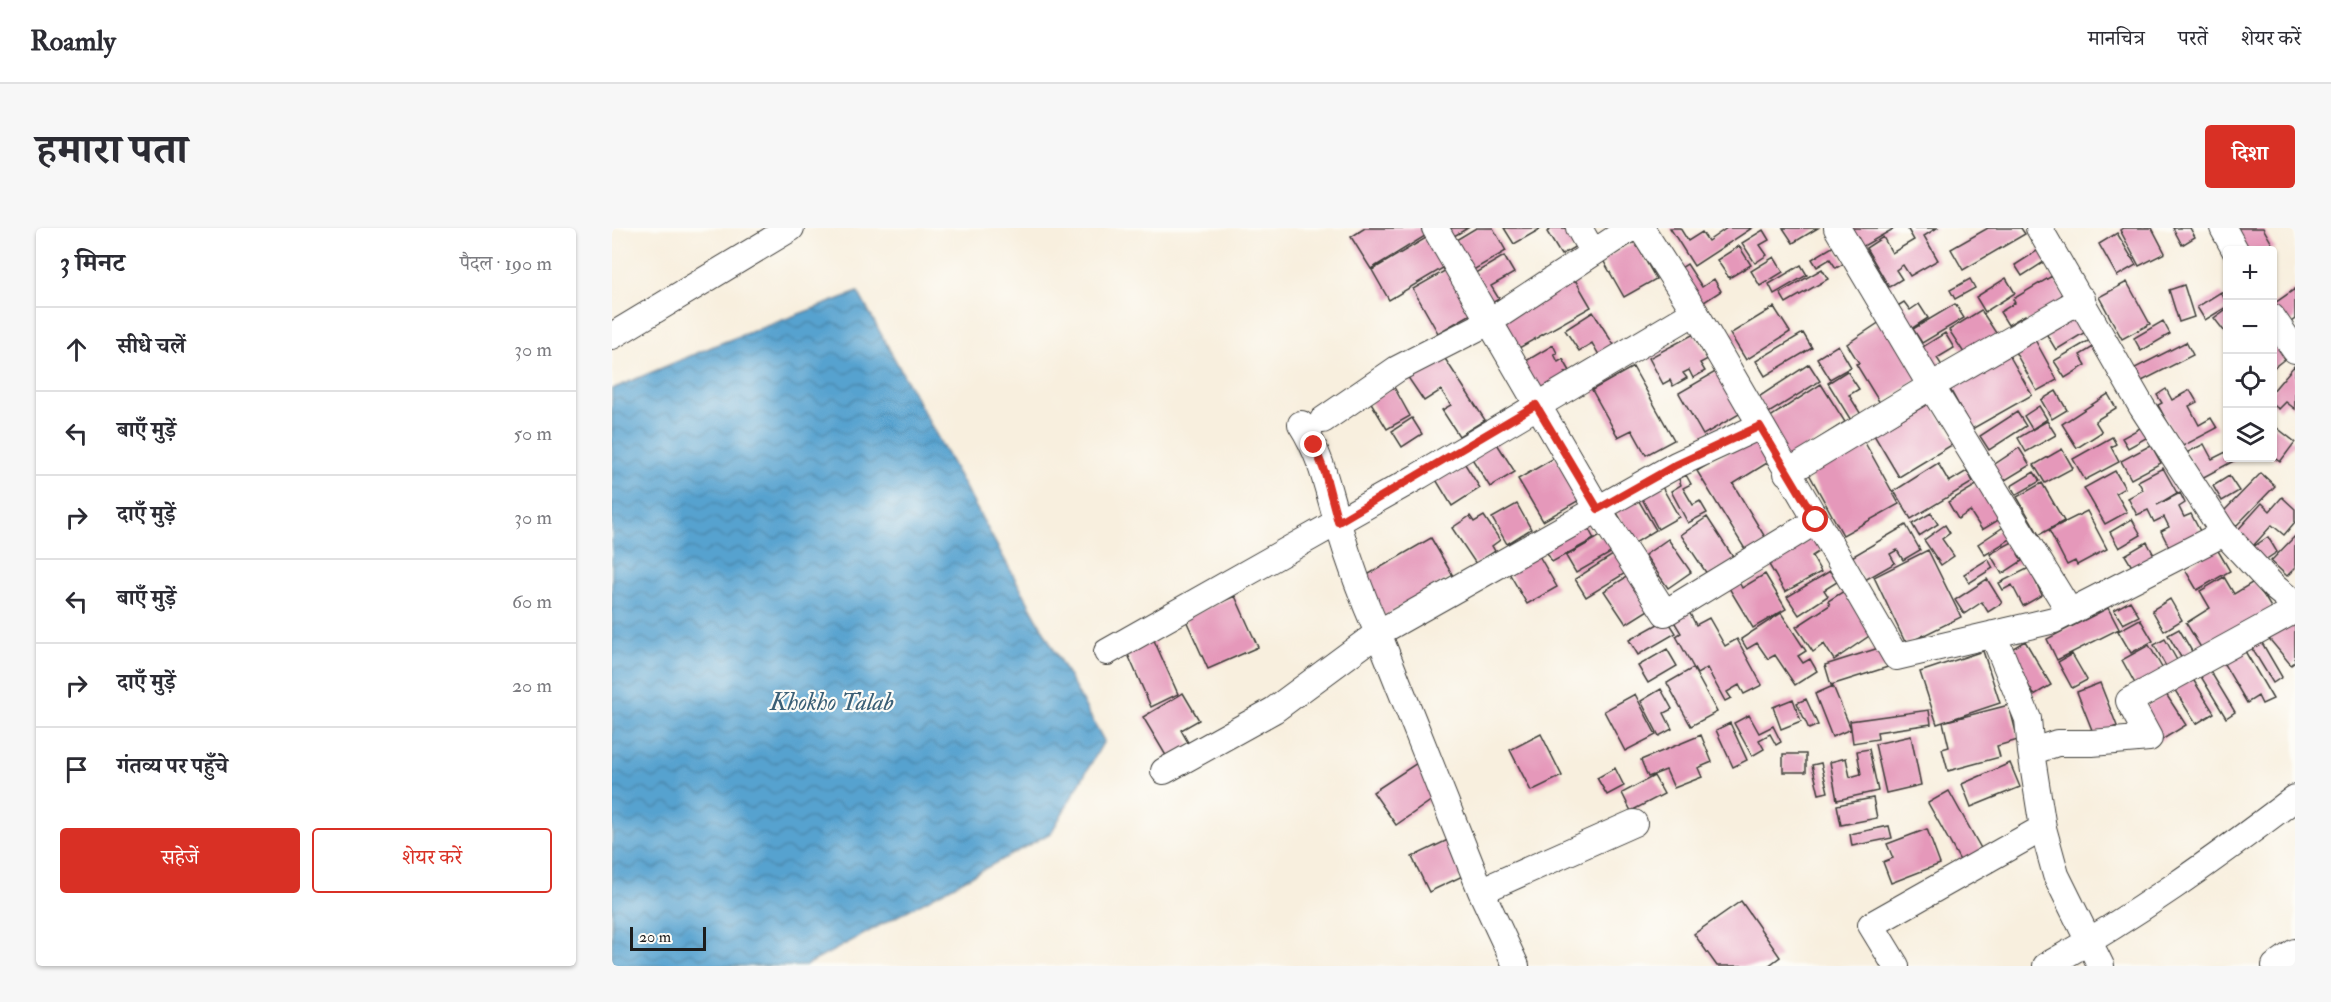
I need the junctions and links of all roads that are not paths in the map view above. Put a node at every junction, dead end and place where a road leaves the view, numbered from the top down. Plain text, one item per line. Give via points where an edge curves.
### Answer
1 (791, 228) edge
2 (1435, 228) edge
3 (1579, 228) edge
4 (1631, 228) edge
5 (1641, 228) edge
6 (1837, 228) edge
7 (2039, 228) edge
8 (2223, 228) edge
9 (2233, 246) edge
10 (1593, 253) junction
11 (2082, 299) junction
12 (1695, 312) junction
13 (1487, 322) junction
14 (2277, 324) edge
15 (612, 336) edge
16 (2295, 351) edge
17 (1931, 386) junction
18 (1536, 405) junction
19 (1760, 426) junction
20 (1787, 473) junction
21 (1598, 509) junction
22 (1816, 520) junction
23 (1338, 522) junction
24 (2224, 532) junction
25 (2295, 604) edge
26 (2295, 610) edge
27 (2070, 612) junction
28 (1378, 633) junction
29 (1993, 634) junction
30 (1107, 652) dead end
31 (2031, 753) junction
32 (1164, 771) dead end
33 (2295, 798) edge
34 (1634, 823) dead end
35 (2043, 828) junction
36 (1481, 891) junction
37 (2088, 942) junction
38 (2295, 952) edge
39 (1516, 966) edge
40 (1896, 966) edge
41 (2046, 966) edge
42 (2101, 966) edge
43 (2276, 966) edge

1 - 15 street
2 - 13 street
3 - 10 street
4 - 10 street
5 - 12 street
6 - 17 street
7 - 11 street
8 - 9 street
10 - 13 street
11 - 17 street
11 - 24 street via 2142,407
12 - 18 street
12 - 19 street
13 - 18 street
13 - 23 street via 1397,369 1312,422 1314,445
14 - 16 street
17 - 20 street
17 - 27 street
18 - 21 street
18 - 23 street
19 - 20 street
19 - 21 street via 1676,465
20 - 22 street
21 - 22 street via 1665,613
21 - 28 street
22 - 29 street via 1896,657
23 - 28 street via 1357,584
23 - 30 street
24 - 25 street via 2274,587
24 - 27 street
26 - 31 street via 2129,701 2150,738 2057,742
27 - 29 street via 2054,620
28 - 32 street via 1274,710
28 - 36 street
29 - 31 street via 2028,719
31 - 35 street
33 - 37 street via 2163,894
34 - 36 street
35 - 37 street via 2056,875
35 - 40 street via 1870,925
36 - 39 street
37 - 41 street
37 - 42 street
38 - 43 street

